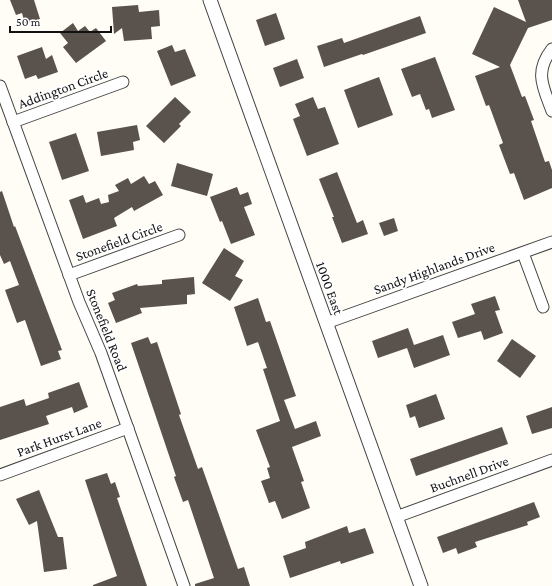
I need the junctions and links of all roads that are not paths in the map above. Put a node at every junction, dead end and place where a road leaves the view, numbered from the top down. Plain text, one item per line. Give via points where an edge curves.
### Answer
1 (210, 0) edge
2 (552, 49) edge
3 (123, 82) dead end
4 (0, 86) edge
5 (552, 111) edge
6 (13, 122) junction
7 (179, 235) dead end
8 (552, 242) edge
9 (523, 252) junction
10 (69, 275) junction
11 (543, 307) dead end
12 (326, 323) junction
13 (128, 428) junction
14 (552, 460) edge
15 (0, 475) edge
16 (396, 517) junction
17 (184, 586) edge
18 (421, 586) edge

1 - 12 street, 1000 East
2 - 5 street via 542,64 542,81
3 - 6 street, Addington Circle
4 - 6 street, Stonefield Road
6 - 10 street, Stonefield Road
7 - 10 street, Stonefield Circle
8 - 9 street, Sandy Highlands Drive
9 - 11 street
9 - 12 street, Sandy Highlands Drive
10 - 13 street, Stonefield Road
12 - 16 street, 1000 East
13 - 15 street, Park Hurst Lane
13 - 17 street, Stonefield Road
14 - 16 street, Buchnell Drive
16 - 18 street, 1000 East

